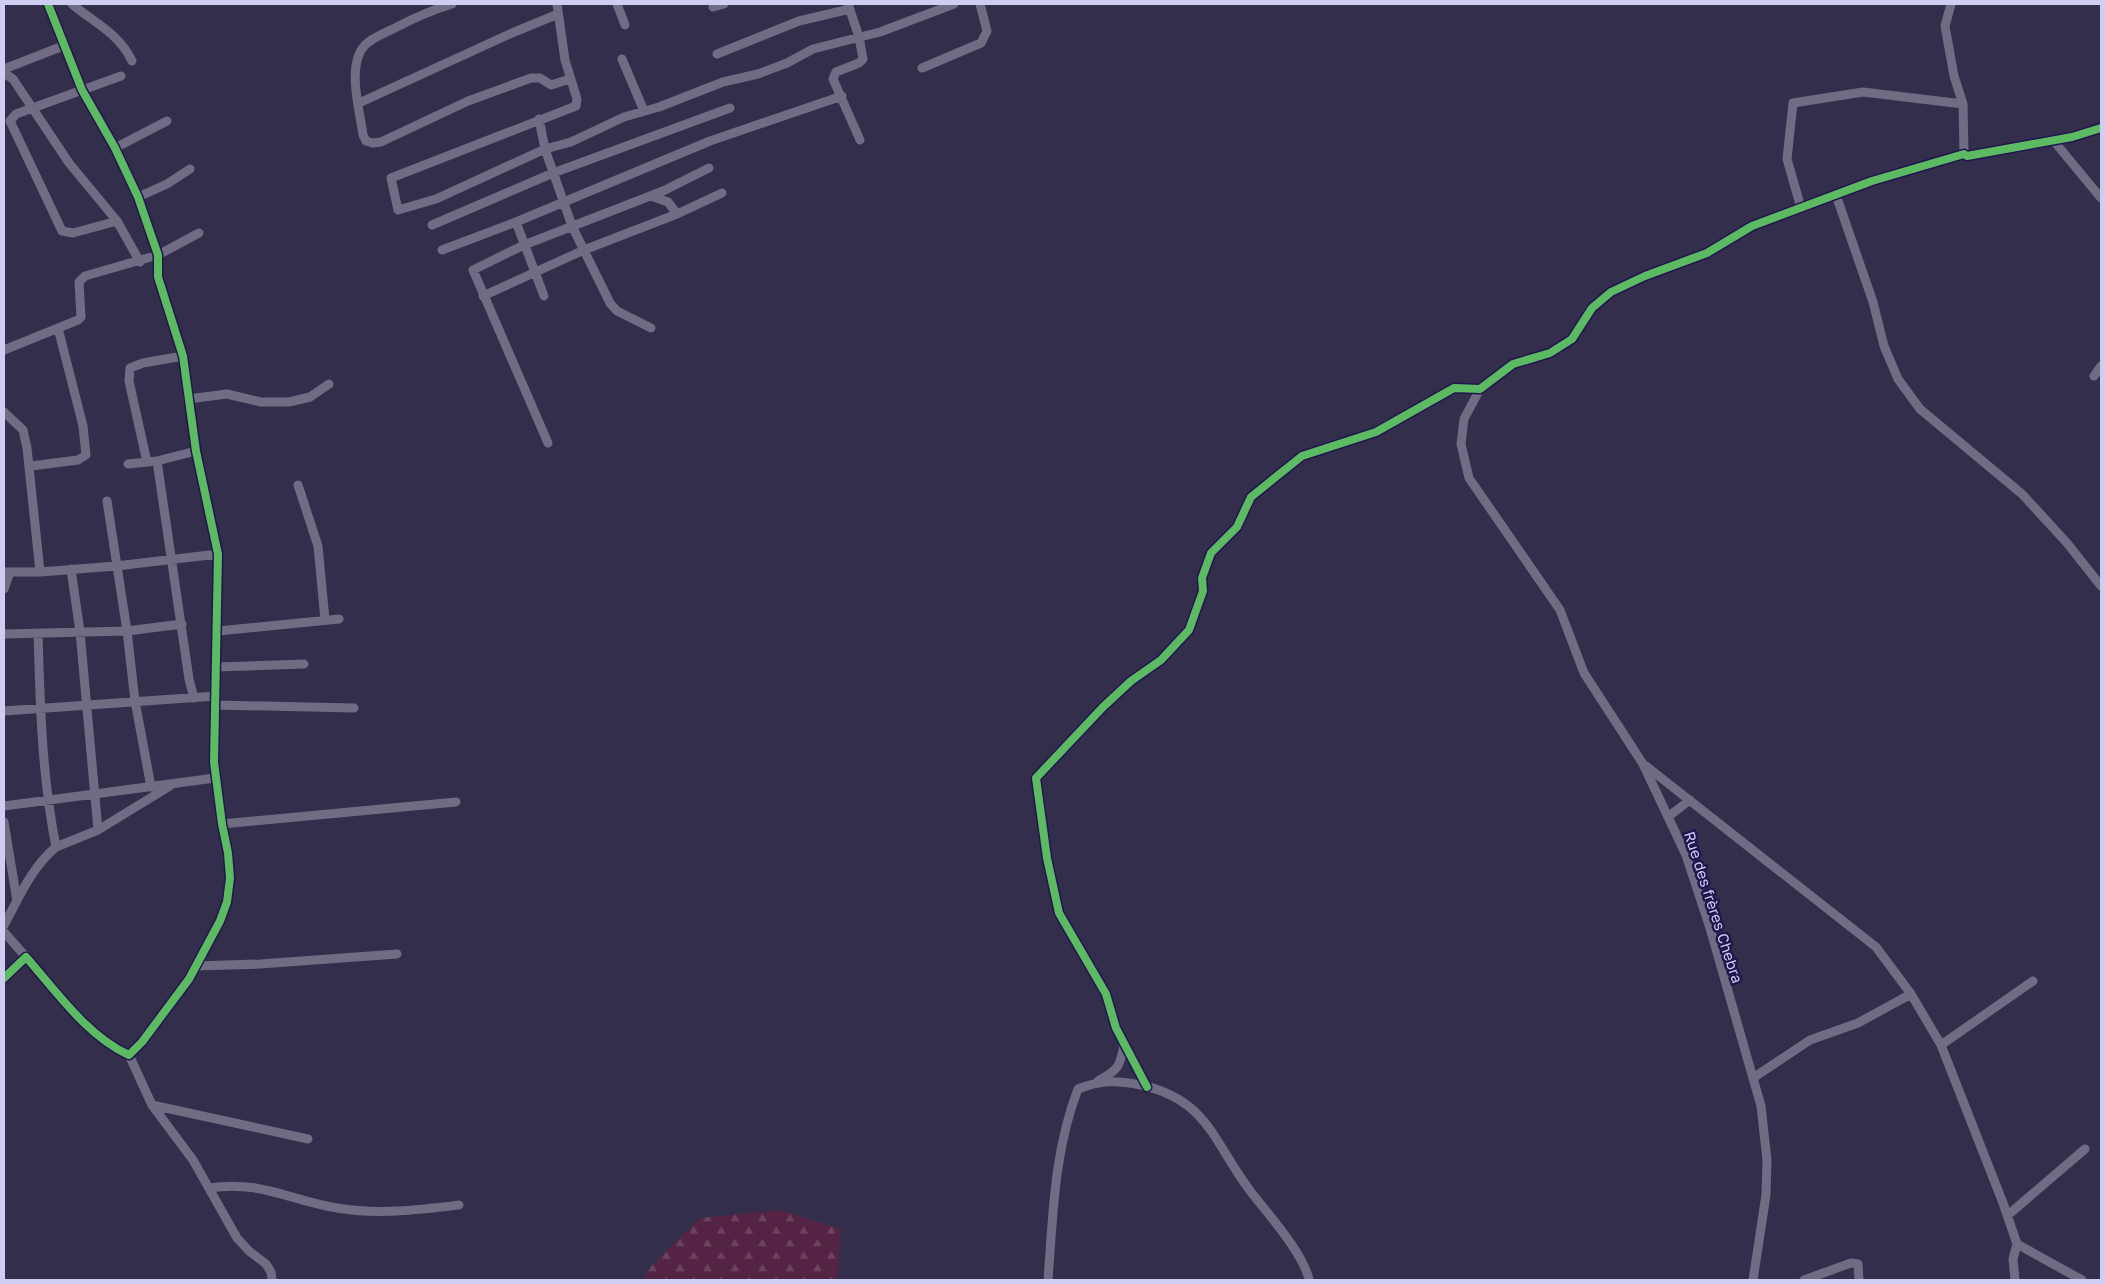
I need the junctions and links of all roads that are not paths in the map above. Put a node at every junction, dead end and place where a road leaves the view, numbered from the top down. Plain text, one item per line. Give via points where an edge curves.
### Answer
1 (48, 4) edge
2 (72, 4) edge
3 (452, 4) edge
4 (557, 4) edge
5 (617, 4) edge
6 (724, 4) edge
7 (954, 4) edge
8 (980, 4) edge
9 (1951, 4) edge
10 (849, 7) edge
11 (713, 8) dead end
12 (558, 14) junction
13 (625, 25) dead end
14 (859, 38) junction
15 (64, 46) junction
16 (717, 54) dead end
17 (622, 58) dead end
18 (132, 61) dead end
19 (922, 68) dead end
20 (4, 71) edge
21 (121, 76) dead end
22 (570, 79) junction
23 (82, 90) junction
24 (842, 96) junction
25 (359, 103) junction
26 (1963, 104) junction
27 (730, 108) dead end
28 (32, 109) junction
29 (644, 111) junction
30 (539, 119) junction
31 (167, 121) dead end
32 (2101, 128) edge
33 (860, 140) dead end
34 (2053, 140) junction
35 (114, 148) junction
36 (545, 149) junction
37 (1964, 154) junction
38 (709, 168) dead end
39 (190, 169) dead end
40 (554, 173) junction
41 (722, 193) dead end
42 (1836, 195) junction
43 (651, 196) junction
44 (138, 197) junction
45 (2101, 198) edge
46 (564, 201) junction
47 (1801, 208) junction
48 (677, 214) junction
49 (117, 221) junction
50 (516, 222) junction
51 (432, 225) dead end
52 (572, 226) junction
53 (200, 233) dead end
54 (524, 244) junction
55 (442, 250) dead end
56 (584, 250) junction
57 (158, 255) junction
58 (140, 262) junction
59 (536, 272) junction
60 (483, 296) junction
61 (544, 296) dead end
62 (58, 328) junction
63 (651, 328) dead end
64 (4, 350) edge
65 (183, 356) junction
66 (2101, 366) edge
67 (2094, 376) dead end
68 (329, 384) dead end
69 (1480, 388) junction
70 (188, 398) junction
71 (4, 412) edge
72 (548, 443) dead end
73 (196, 451) junction
74 (157, 461) junction
75 (147, 462) junction
76 (128, 464) dead end
77 (30, 466) junction
78 (298, 484) dead end
79 (108, 501) dead end
80 (218, 554) junction
81 (172, 561) junction
82 (116, 566) junction
83 (71, 569) junction
84 (7, 572) edge
85 (40, 572) junction
86 (2101, 586) edge
87 (4, 588) edge
88 (339, 619) dead end
89 (325, 620) junction
90 (182, 624) junction
91 (127, 631) junction
92 (218, 631) junction
93 (80, 632) junction
94 (4, 634) edge
95 (38, 634) junction
96 (304, 664) dead end
97 (216, 667) junction
98 (194, 698) junction
99 (135, 701) junction
100 (216, 701) junction
101 (88, 705) junction
102 (354, 708) dead end
103 (40, 709) junction
104 (4, 711) edge
105 (1643, 764) junction
106 (215, 778) junction
107 (173, 784) junction
108 (151, 787) junction
109 (94, 796) junction
110 (1690, 800) junction
111 (49, 802) junction
112 (456, 802) dead end
113 (4, 806) edge
114 (1669, 816) junction
115 (4, 822) edge
116 (222, 824) junction
117 (98, 830) junction
118 (56, 847) junction
119 (17, 902) junction
120 (4, 925) edge
121 (4, 932) edge
122 (397, 954) dead end
123 (26, 958) junction
124 (196, 966) junction
125 (4, 978) edge
126 (2033, 981) dead end
127 (1911, 994) junction
128 (1124, 1045) junction
129 (1941, 1045) junction
130 (129, 1055) junction
131 (1753, 1078) junction
132 (1096, 1082) junction
133 (1147, 1087) junction
134 (152, 1105) junction
135 (308, 1139) dead end
136 (2085, 1149) dead end
137 (209, 1188) junction
138 (459, 1205) dead end
139 (2008, 1215) junction
140 (2017, 1244) junction
141 (272, 1280) edge
142 (1048, 1280) edge
143 (1309, 1280) edge
144 (1754, 1280) edge
145 (1804, 1280) edge
146 (1859, 1280) edge
147 (2015, 1280) edge
148 (2082, 1280) edge

1 - 15 street
2 - 18 street via 111,31
3 - 25 street via 421,14 365,44 356,71
4 - 12 street
5 - 13 street
6 - 11 street
7 - 14 street
8 - 19 street via 987,32 981,43
9 - 26 street via 1944,26
10 - 14 street
10 - 16 street via 799,21
12 - 22 street
12 - 25 street
14 - 24 street via 863,59 833,74
14 - 29 street via 822,46 758,74 723,82
15 - 20 street
15 - 23 street
17 - 29 street
20 - 28 street
21 - 23 street
22 - 25 street via 550,85 540,78 526,79 373,143 364,138
22 - 30 street via 576,106
23 - 28 street
23 - 35 street
24 - 33 street
24 - 46 street via 710,141
26 - 37 street
26 - 47 street via 1863,92 1793,104 1787,159
27 - 40 street
28 - 49 street via 69,163
28 - 49 street via 11,117 10,126 62,231 73,233
29 - 36 street via 614,121 571,142
30 - 36 street
30 - 36 street via 391,178 398,210 436,199
31 - 35 street
32 - 34 street
34 - 37 street
34 - 45 street
35 - 44 street
36 - 40 street
37 - 42 street
38 - 43 street
39 - 44 street
40 - 46 street
40 - 51 street
41 - 48 street
42 - 47 street
42 - 86 street via 1873,302 1884,346 1898,379 1920,409 2022,494
43 - 48 street via 668,202
43 - 52 street
44 - 57 street
46 - 50 street
46 - 52 street
47 - 69 street via 1752,226 1707,252 1611,292 1592,308 1572,339 1550,353 1513,364
48 - 56 street
49 - 58 street
50 - 54 street
50 - 55 street
52 - 54 street
52 - 56 street
53 - 57 street
54 - 59 street
54 - 60 street via 473,270
56 - 59 street
56 - 63 street via 610,303 617,311
57 - 58 street
57 - 65 street via 158,277
58 - 62 street via 81,278 78,286 81,317
59 - 60 street
59 - 61 street
60 - 72 street
62 - 64 street
62 - 77 street via 83,426 86,456 78,460
65 - 70 street
65 - 75 street via 130,368 129,381
66 - 67 street
68 - 70 street via 310,397 289,402 261,402 227,394
69 - 105 street, Rue des frères Chebra via 1464,419 1461,444 1469,478 1556,603 1584,673
69 - 128 street via 1454,388 1376,432 1302,456 1251,496 1237,527 1212,553 1189,630 1162,660 1131,681 1102,707 1036,778 1047,858 1059,913 1106,994
70 - 73 street
71 - 77 street via 23,430
73 - 74 street
73 - 80 street
74 - 75 street
74 - 81 street
75 - 76 street
77 - 85 street
78 - 89 street via 318,546
79 - 82 street
80 - 81 street
80 - 92 street
81 - 82 street
81 - 90 street
82 - 83 street
82 - 91 street
83 - 85 street
83 - 93 street
84 - 85 street
84 - 87 street
88 - 89 street
89 - 92 street
90 - 91 street
90 - 98 street
91 - 93 street
91 - 99 street
92 - 97 street
93 - 95 street
93 - 101 street
94 - 95 street
95 - 103 street
96 - 97 street
97 - 100 street
98 - 99 street
98 - 100 street
99 - 101 street
99 - 108 street
100 - 102 street
100 - 106 street
101 - 103 street
101 - 109 street
103 - 104 street
103 - 111 street
105 - 110 street
105 - 114 street, Rue des frères Chebra
106 - 107 street
106 - 116 street
107 - 108 street
107 - 117 street
108 - 109 street
109 - 111 street
109 - 117 street
110 - 114 street
110 - 127 street via 1876,948
111 - 113 street
111 - 118 street
112 - 116 street
114 - 131 street, Rue des frères Chebra via 1704,910
115 - 119 street
116 - 124 street via 230,878 227,902
117 - 118 street
118 - 119 street via 40,860
119 - 120 street
121 - 123 street
122 - 124 street
123 - 125 street
123 - 130 street via 88,1025
124 - 130 street via 142,1042
126 - 129 street
127 - 129 street
127 - 131 street via 1858,1023 1810,1040
128 - 132 street via 1121,1065
128 - 133 street
129 - 139 street
130 - 134 street
131 - 144 street, Rue des frères Chebra via 1761,1106 1768,1160
132 - 133 street via 1121,1081
132 - 142 street via 1078,1090 1066,1120 1056,1169
133 - 143 street via 1160,1090 1195,1110 1216,1135 1242,1181 1289,1241
134 - 135 street
134 - 137 street via 188,1152
136 - 139 street
137 - 138 street via 232,1184 248,1186 336,1208 380,1212
137 - 141 street via 237,1238 266,1264 272,1272
139 - 140 street
140 - 147 street via 2013,1259
140 - 148 street
145 - 146 street via 1851,1263 1858,1264

